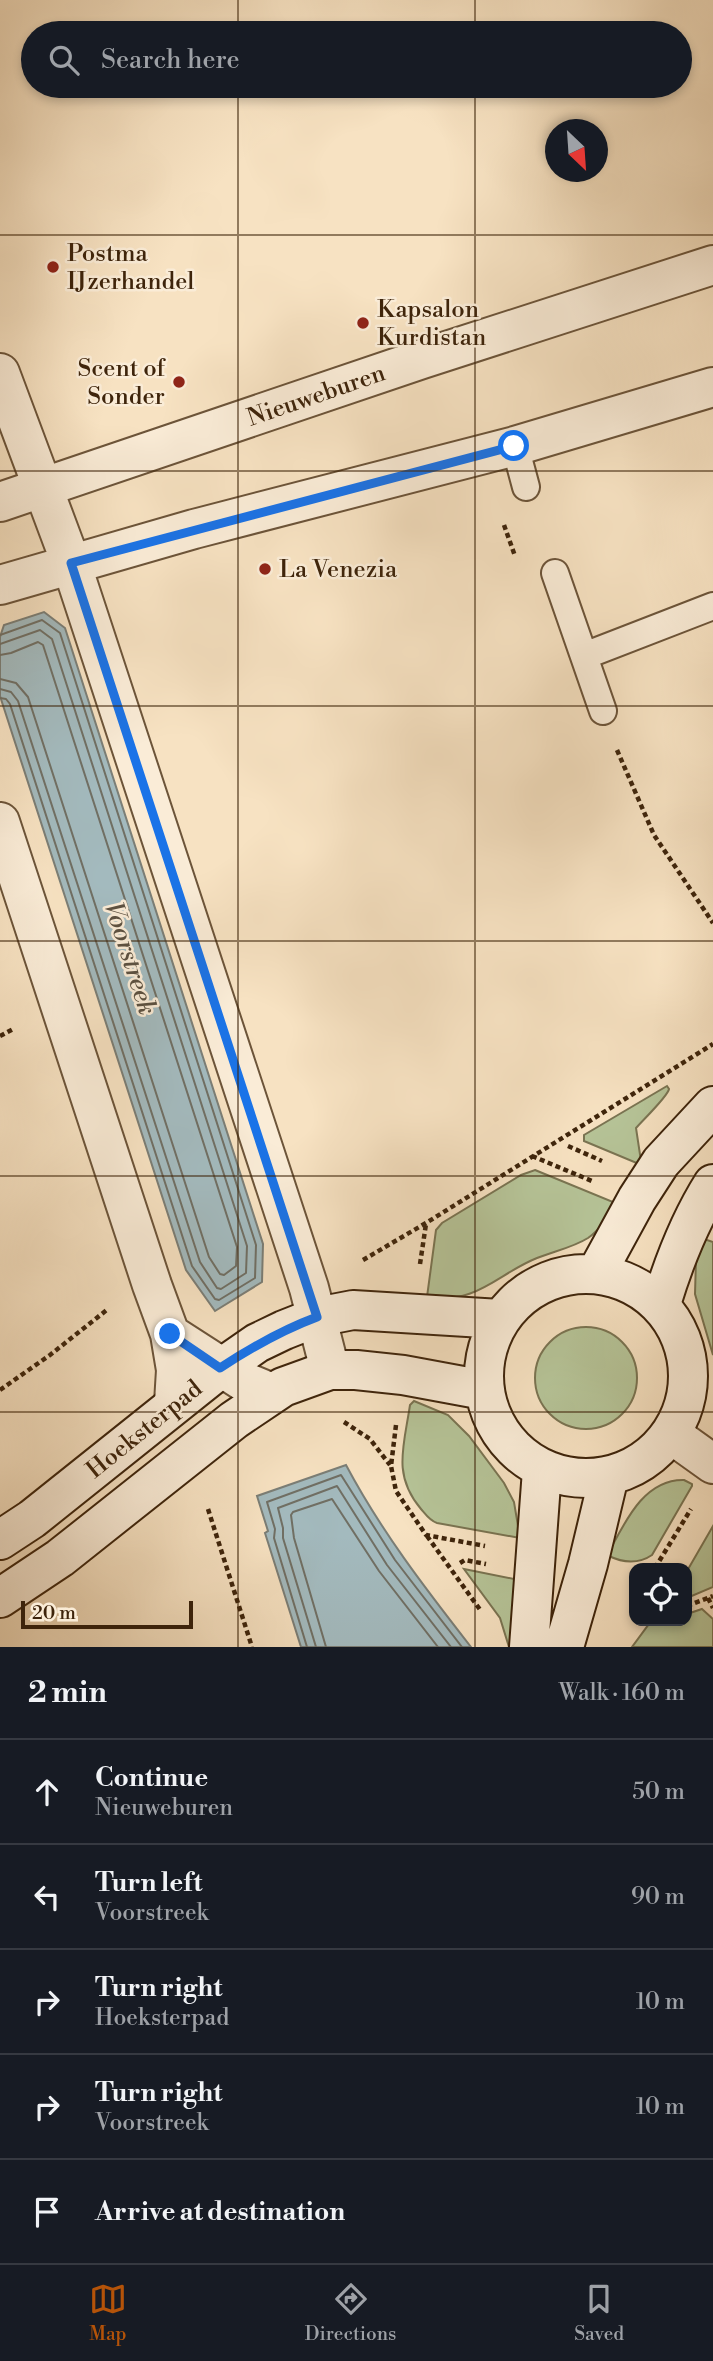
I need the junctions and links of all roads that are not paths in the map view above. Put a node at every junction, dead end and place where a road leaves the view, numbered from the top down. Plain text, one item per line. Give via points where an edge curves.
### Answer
1 (713, 265) edge
2 (0, 373) edge
3 (713, 387) edge
4 (514, 446) junction
5 (43, 487) junction
6 (526, 487) dead end
7 (0, 502) edge
8 (71, 563) junction
9 (555, 573) dead end
10 (0, 585) edge
11 (713, 606) edge
12 (584, 656) junction
13 (603, 711) road end
14 (0, 822) edge
15 (713, 1106) edge
16 (713, 1184) edge
17 (596, 1274) junction
18 (313, 1303) junction
19 (661, 1304) junction
20 (500, 1318) junction
21 (170, 1334) junction
22 (220, 1368) junction
23 (330, 1370) junction
24 (484, 1390) junction
25 (272, 1393) junction
26 (174, 1403) junction
27 (671, 1434) junction
28 (713, 1464) edge
29 (542, 1469) junction
30 (610, 1476) junction
31 (0, 1540) edge
32 (0, 1598) edge
33 (529, 1647) edge
34 (564, 1647) edge

1 - 5 street, Nieuweburen
2 - 5 street
3 - 4 street
4 - 6 lane
4 - 8 street
5 - 7 street, Nieuweburen
5 - 8 street
8 - 10 street
8 - 18 street
9 - 12 lane
11 - 12 lane
12 - 13 lane
14 - 21 street
15 - 17 street via 661,1162
16 - 19 street via 691,1221
17 - 19 street via 632,1284
17 - 20 street via 549,1281 526,1292
18 - 20 street, Hoeksterpad via 353,1310
18 - 22 street, Hoeksterpad
18 - 23 street
19 - 27 street via 681,1333 689,1367 686,1402
20 - 24 street via 486,1353
21 - 22 street
21 - 26 street via 176,1370
22 - 25 street
22 - 26 street, Hoeksterpad
23 - 24 street, Hoeksterpad
23 - 25 street, Hoeksterpad
24 - 29 street via 503,1437
25 - 32 street, Hoeksterpad via 60,1558
26 - 31 street, Hoeksterpad
27 - 28 street
27 - 30 street via 653,1454
29 - 30 street via 579,1478
29 - 33 street
30 - 34 street

